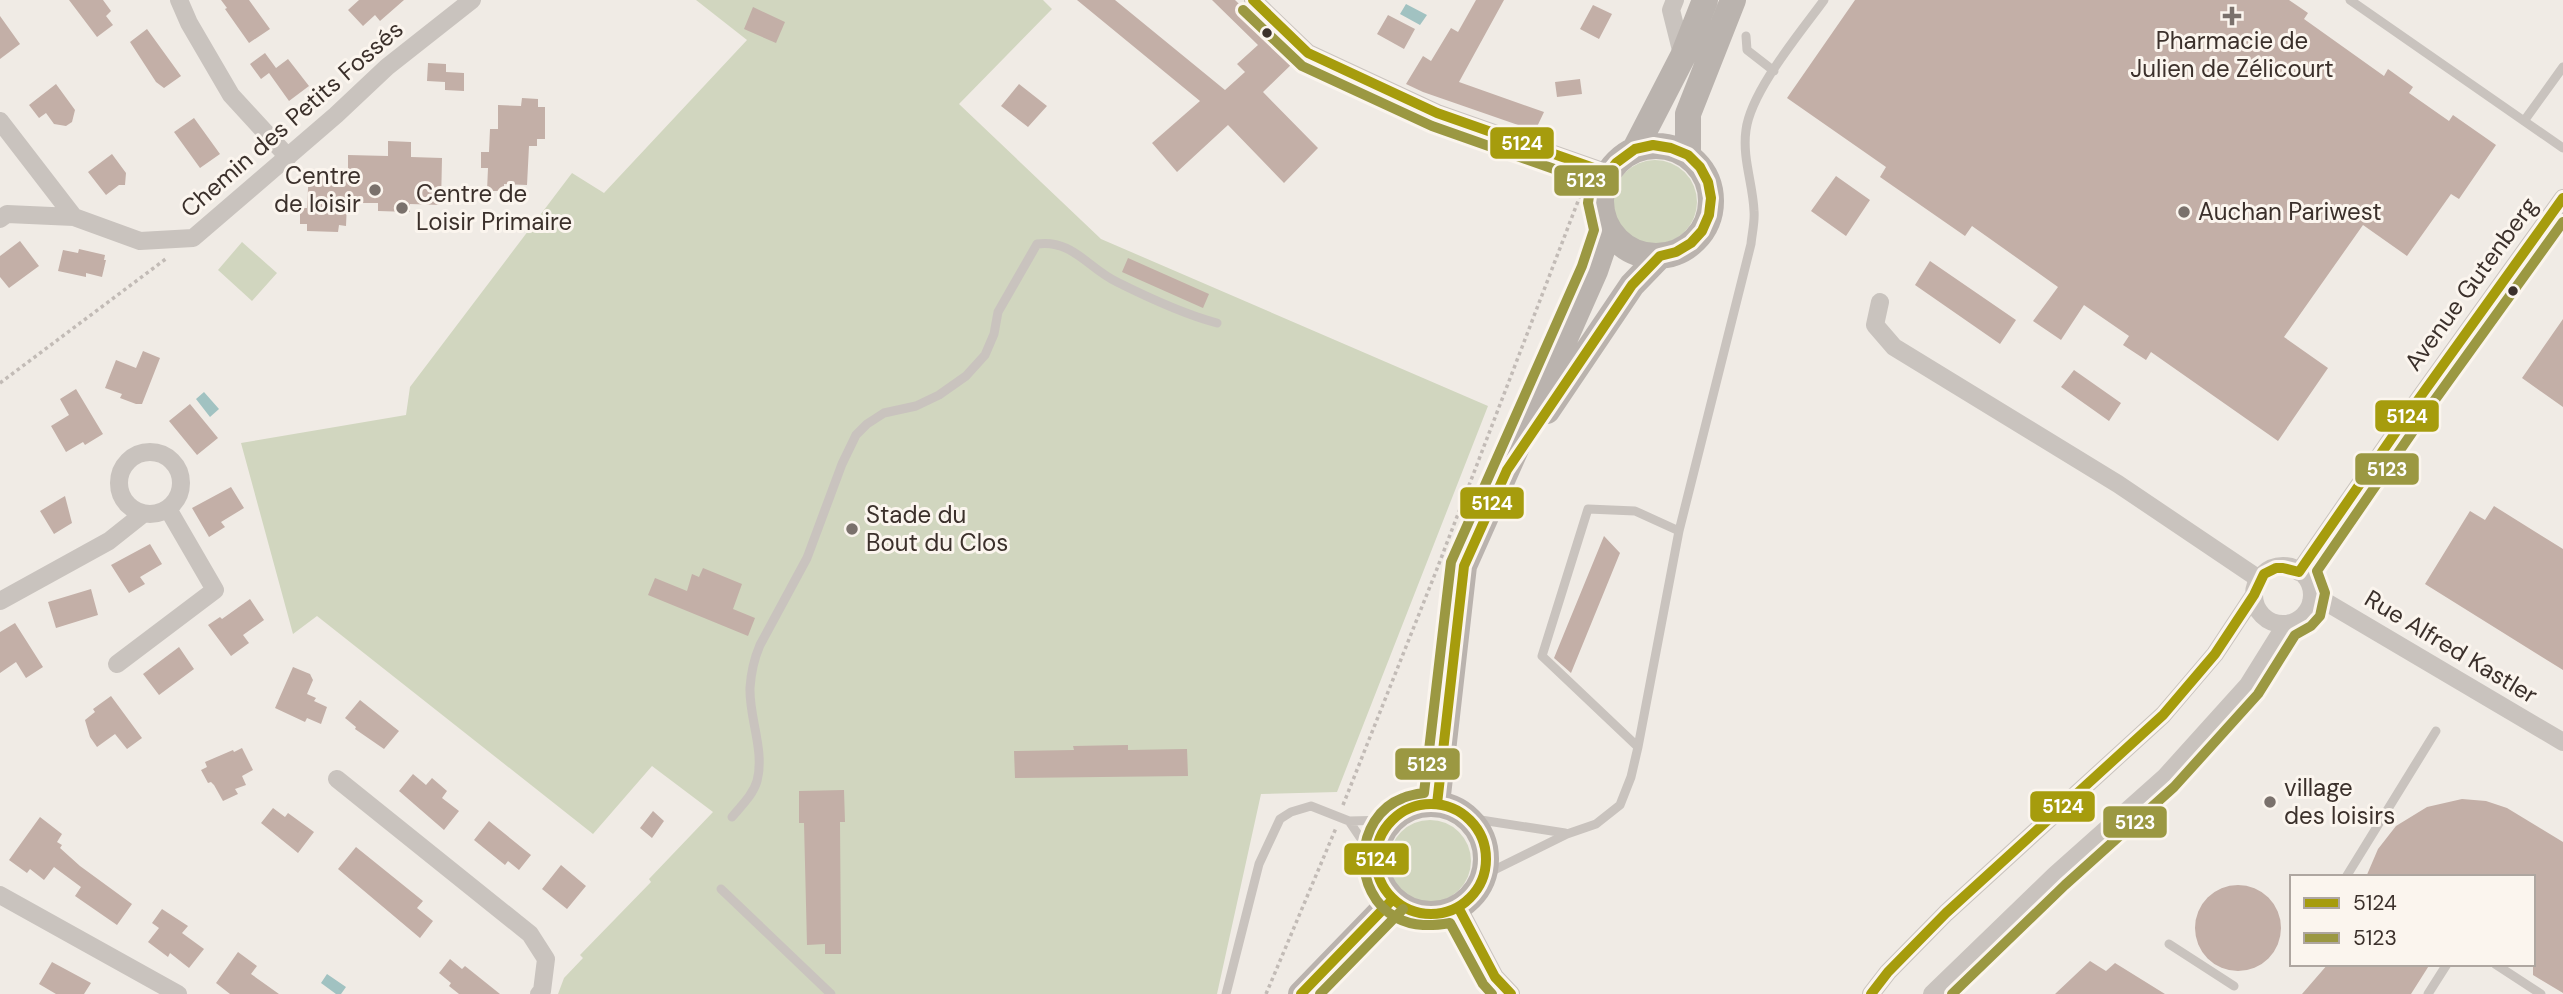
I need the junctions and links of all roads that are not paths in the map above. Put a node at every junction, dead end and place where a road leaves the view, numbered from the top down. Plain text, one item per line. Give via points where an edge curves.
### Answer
1 (179, 0) edge
2 (472, 0) edge
3 (1252, 0) edge
4 (1675, 0) edge
5 (1705, 0) edge
6 (1733, 0) edge
7 (1824, 0) edge
8 (2350, 0) edge
9 (1746, 36) dead end
10 (1683, 56) junction
11 (2563, 67) edge
12 (1774, 71) junction
13 (0, 121) edge
14 (2524, 121) junction
15 (2563, 148) edge
16 (1635, 149) junction
17 (1688, 155) junction
18 (288, 157) junction
19 (1600, 170) junction
20 (2563, 198) edge
21 (74, 217) junction
22 (0, 219) edge
23 (1609, 230) junction
24 (1660, 256) junction
25 (1880, 302) dead end
26 (1217, 323) dead end
27 (1507, 471) junction
28 (168, 509) junction
29 (143, 514) junction
30 (1679, 531) junction
31 (2299, 572) junction
32 (2257, 587) junction
33 (0, 601) edge
34 (2311, 602) junction
35 (2286, 624) junction
36 (117, 664) dead end
37 (2436, 732) dead end
38 (2563, 742) edge
39 (1638, 747) junction
40 (337, 779) dead end
41 (1437, 804) junction
42 (732, 817) dead end
43 (1468, 818) junction
44 (1345, 820) junction
45 (1392, 820) junction
46 (1567, 834) junction
47 (1376, 861) junction
48 (1484, 875) junction
49 (2347, 875) edge
50 (721, 889) dead end
51 (0, 895) edge
52 (1393, 899) junction
53 (1458, 907) junction
54 (2169, 944) dead end
55 (2446, 966) edge
56 (2498, 966) edge
57 (2234, 986) dead end
58 (1935, 993) edge
59 (178, 994) edge
60 (539, 994) edge
61 (831, 994) edge
62 (1226, 994) edge
63 (1301, 994) edge
64 (1511, 994) edge
65 (1871, 994) edge
66 (2428, 994) edge
67 (2541, 994) edge

1 - 18 street via 231,95
2 - 18 street, Chemin des Petits Fossés via 387,67
3 - 19 street via 1308,53 1437,113
4 - 10 street via 1671,10
5 - 10 street
6 - 17 street via 1688,114
7 - 12 lane
8 - 14 lane
9 - 12 lane via 1746,50
10 - 16 street
11 - 14 lane
12 - 30 lane via 1746,128 1754,212 1751,244
13 - 21 street
14 - 15 lane
16 - 17 street via 1653,145
16 - 19 street
17 - 24 street via 1708,182 1709,215 1691,243
18 - 21 street, Chemin des Petits Fossés via 193,238 140,241
19 - 23 street via 1603,216
20 - 31 street, Avenue Gutenberg
21 - 22 street, Chemin des Petits Fossés via 7,214
23 - 24 street via 1636,252
23 - 27 street
24 - 27 street via 1632,285
25 - 32 street via 1875,325 1894,347 2118,484
26 - 42 lane via 1113,280 1071,248 1037,244 998,312 985,355 966,376 928,401 884,413 856,435 807,558 754,660 750,690 757,781
27 - 41 street via 1464,566
28 - 29 street
28 - 29 street via 180,491 179,470 164,454 144,452 125,463 118,482 125,503
28 - 36 street via 215,590
29 - 33 street via 109,541
30 - 39 lane
30 - 39 lane via 1635,511 1588,509 1542,656
31 - 32 street via 2282,566 2266,572
31 - 34 street via 2310,585
32 - 35 street via 2255,604 2264,618
32 - 65 street via 2216,654 2163,715 1945,913
34 - 35 street via 2302,617
34 - 38 street, Rue Alfred Kastler via 2326,602
35 - 58 street via 2248,685 2165,777
37 - 49 lane
39 - 46 lane via 1620,805 1595,824
40 - 60 street via 530,934 546,959
41 - 43 street
41 - 45 street via 1421,805
43 - 46 lane
43 - 48 street via 1485,847
44 - 45 lane
44 - 47 lane
44 - 62 lane via 1311,806 1280,819 1259,864
45 - 47 street via 1382,834
46 - 48 lane
47 - 52 street via 1378,875
48 - 53 street via 1478,888
50 - 61 lane
51 - 59 street
52 - 53 street via 1424,914
52 - 63 street
53 - 64 street via 1495,977
54 - 57 lane
55 - 66 lane
56 - 67 lane

